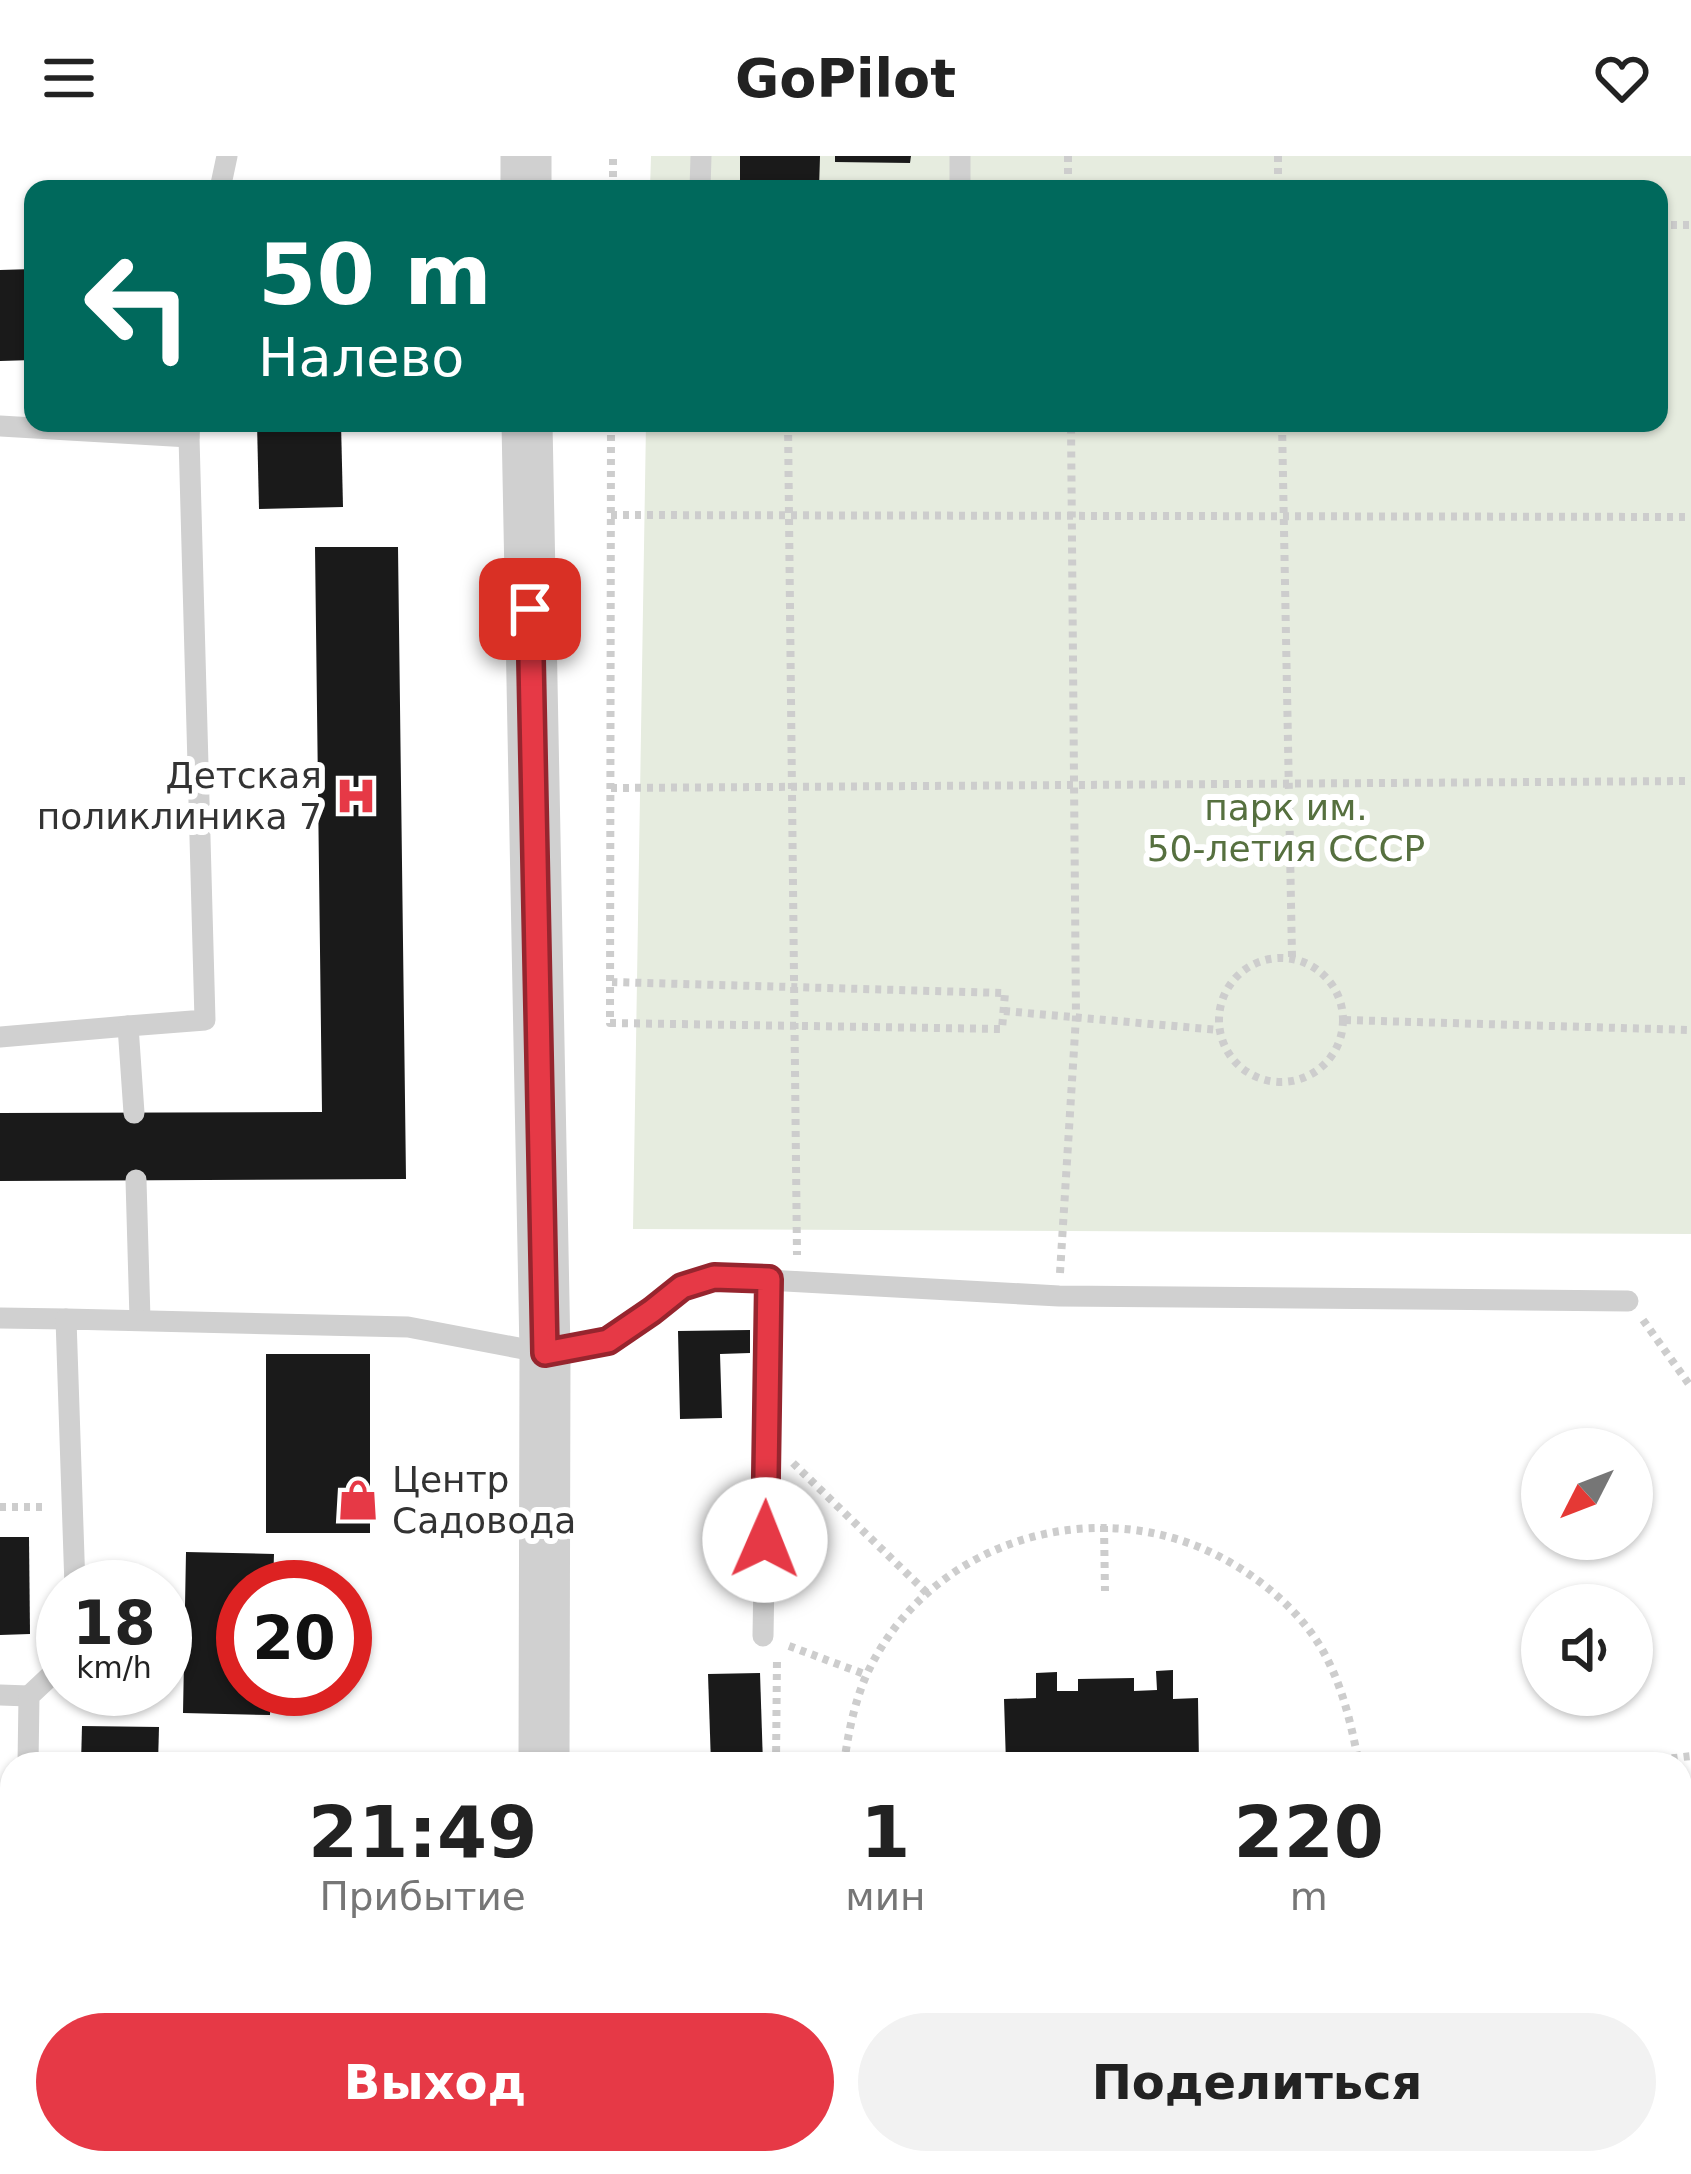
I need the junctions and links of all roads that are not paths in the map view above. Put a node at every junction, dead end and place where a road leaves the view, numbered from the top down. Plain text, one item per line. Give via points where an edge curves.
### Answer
1 (189, 432) edge
2 (527, 432) edge
3 (128, 1026) junction
4 (0, 1037) edge
5 (134, 1113) dead end
6 (136, 1180) dead end
7 (769, 1279) junction
8 (1628, 1300) road end
9 (0, 1318) edge
10 (66, 1319) junction
11 (140, 1319) junction
12 (545, 1353) junction
13 (74, 1560) edge
14 (763, 1636) dead end
15 (36, 1689) edge
16 (0, 1695) edge
17 (29, 1696) junction
18 (28, 1752) edge
19 (544, 1752) edge

1 - 3 lane via 205,1020
2 - 12 street
3 - 4 lane
3 - 5 lane
6 - 11 lane
7 - 8 lane via 1059,1295
7 - 12 lane via 714,1277 682,1287 608,1341
7 - 14 lane
9 - 10 lane
10 - 11 lane
10 - 13 lane
11 - 12 lane via 408,1327
12 - 19 street
15 - 17 lane
16 - 17 lane
17 - 18 lane

